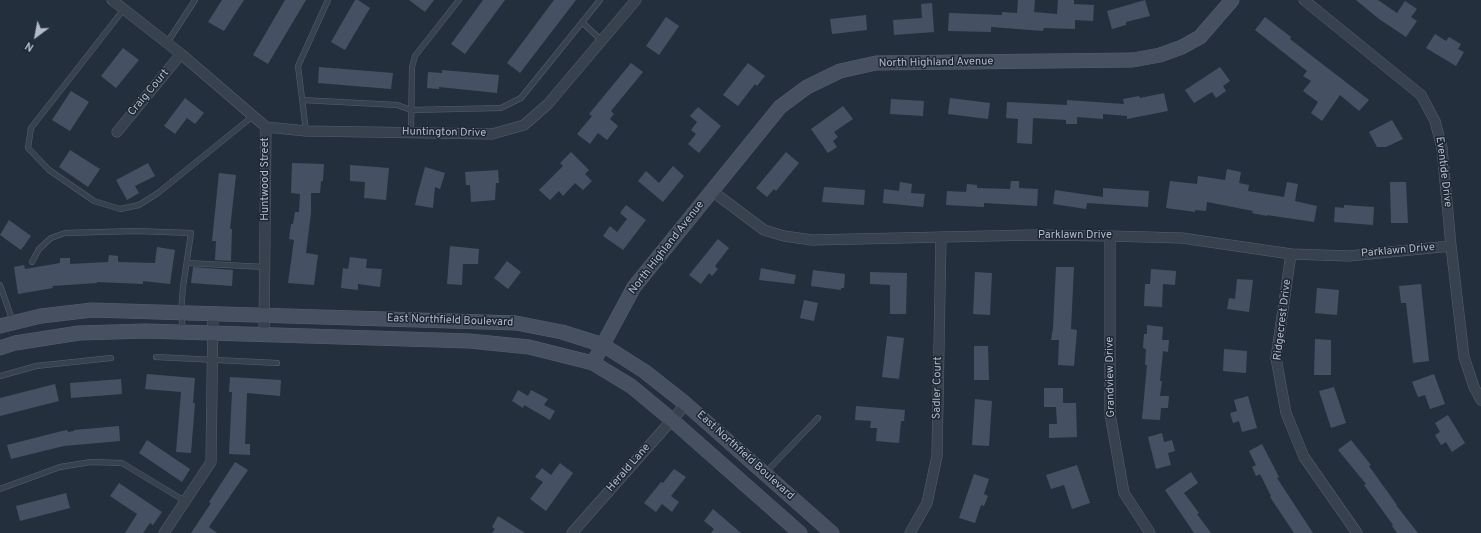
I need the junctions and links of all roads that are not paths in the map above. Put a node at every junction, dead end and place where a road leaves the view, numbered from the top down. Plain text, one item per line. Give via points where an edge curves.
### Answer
1 (112, 0) edge
2 (195, 0) edge
3 (328, 0) edge
4 (459, 0) edge
5 (600, 0) edge
6 (636, 0) edge
7 (1232, 0) edge
8 (1304, 0) edge
9 (124, 9) junction
10 (582, 22) junction
11 (602, 40) junction
12 (167, 43) junction
13 (181, 54) junction
14 (302, 100) junction
15 (412, 110) junction
16 (253, 116) junction
17 (266, 128) junction
18 (306, 131) junction
19 (117, 132) dead end
20 (411, 133) junction
21 (712, 191) junction
22 (1110, 236) junction
23 (941, 237) junction
24 (1451, 246) junction
25 (1291, 254) junction
26 (32, 262) dead end
27 (187, 263) junction
28 (265, 267) junction
29 (0, 285) edge
30 (181, 313) junction
31 (213, 314) junction
32 (265, 315) junction
33 (6, 324) edge
34 (183, 332) junction
35 (214, 334) junction
36 (264, 334) junction
37 (603, 345) junction
38 (0, 348) edge
39 (156, 357) dead end
40 (111, 358) dead end
41 (213, 359) junction
42 (277, 363) dead end
43 (593, 363) junction
44 (0, 376) edge
45 (1481, 400) edge
46 (686, 404) junction
47 (818, 418) dead end
48 (672, 420) junction
49 (765, 474) junction
50 (0, 489) edge
51 (185, 501) junction
52 (164, 533) edge
53 (572, 533) edge
54 (800, 533) edge
55 (832, 533) edge
56 (910, 533) edge
57 (1150, 533) edge
58 (1357, 533) edge

1 - 9 street, Huntwood Street
2 - 12 lane
3 - 14 lane via 298,66
4 - 15 lane via 415,56 412,67
5 - 10 lane
6 - 11 street, Huntington Drive
7 - 21 main road, North Highland Avenue via 1200,37 1160,55 1133,60 876,63 840,71 807,87 780,107
8 - 24 street, Eventide Drive via 1421,95 1435,121 1442,148
9 - 12 street, Huntwood Street
9 - 16 lane via 31,128 28,148 49,170 94,201 120,210 139,205 158,193
10 - 11 lane
10 - 15 lane via 521,98 512,103 501,108
11 - 20 street, Huntington Drive via 548,104 524,125 492,134
12 - 13 street, Huntwood Street
13 - 16 street, Huntwood Street
13 - 19 street, Craig Court
14 - 15 lane via 397,105
14 - 18 lane
15 - 20 lane
16 - 17 street, Huntwood Street
17 - 18 street, Huntington Drive
17 - 28 street, Huntwood Street
18 - 20 street, Huntington Drive
21 - 23 street, Parklawn Drive via 764,230 784,236 812,240
21 - 37 main road, North Highland Avenue via 634,287
22 - 23 street, Parklawn Drive
22 - 25 street, Parklawn Drive via 1182,238
22 - 57 street, Grandview Drive via 1110,414 1124,494
23 - 56 street, Sadler Court via 937,456 927,503
24 - 25 street, Parklawn Drive via 1349,256
24 - 45 street, Eventide Drive via 1464,357
25 - 58 street, Ridgecrest Drive via 1276,358 1286,413 1304,457
26 - 27 lane via 38,250 51,238 65,233 136,231 191,233
27 - 28 lane
27 - 30 lane
28 - 32 street, Huntwood Street
29 - 33 lane
30 - 31 main road, East Northfield Boulevard
30 - 33 main road, East Northfield Boulevard via 92,310 41,316
30 - 34 lane
31 - 32 main road, East Northfield Boulevard
31 - 35 street
32 - 36 street, Huntwood Street
32 - 37 main road, East Northfield Boulevard via 516,323 562,332
34 - 35 main road, East Northfield Boulevard
34 - 38 main road, East Northfield Boulevard via 79,333 15,343
35 - 36 main road, East Northfield Boulevard
35 - 41 street
36 - 43 main road, East Northfield Boulevard via 470,341 529,347
37 - 43 main road, North Highland Avenue
37 - 46 main road, East Northfield Boulevard via 644,371
39 - 41 lane
40 - 44 lane via 36,366
41 - 42 lane
41 - 51 street via 211,462
43 - 48 main road, East Northfield Boulevard via 631,386
46 - 48 street, Herald Lane
46 - 49 main road, East Northfield Boulevard
47 - 49 lane
48 - 53 street, Herald Lane
48 - 54 main road, East Northfield Boulevard
49 - 55 main road, East Northfield Boulevard
50 - 51 lane via 60,467 91,462 122,463
51 - 52 street

